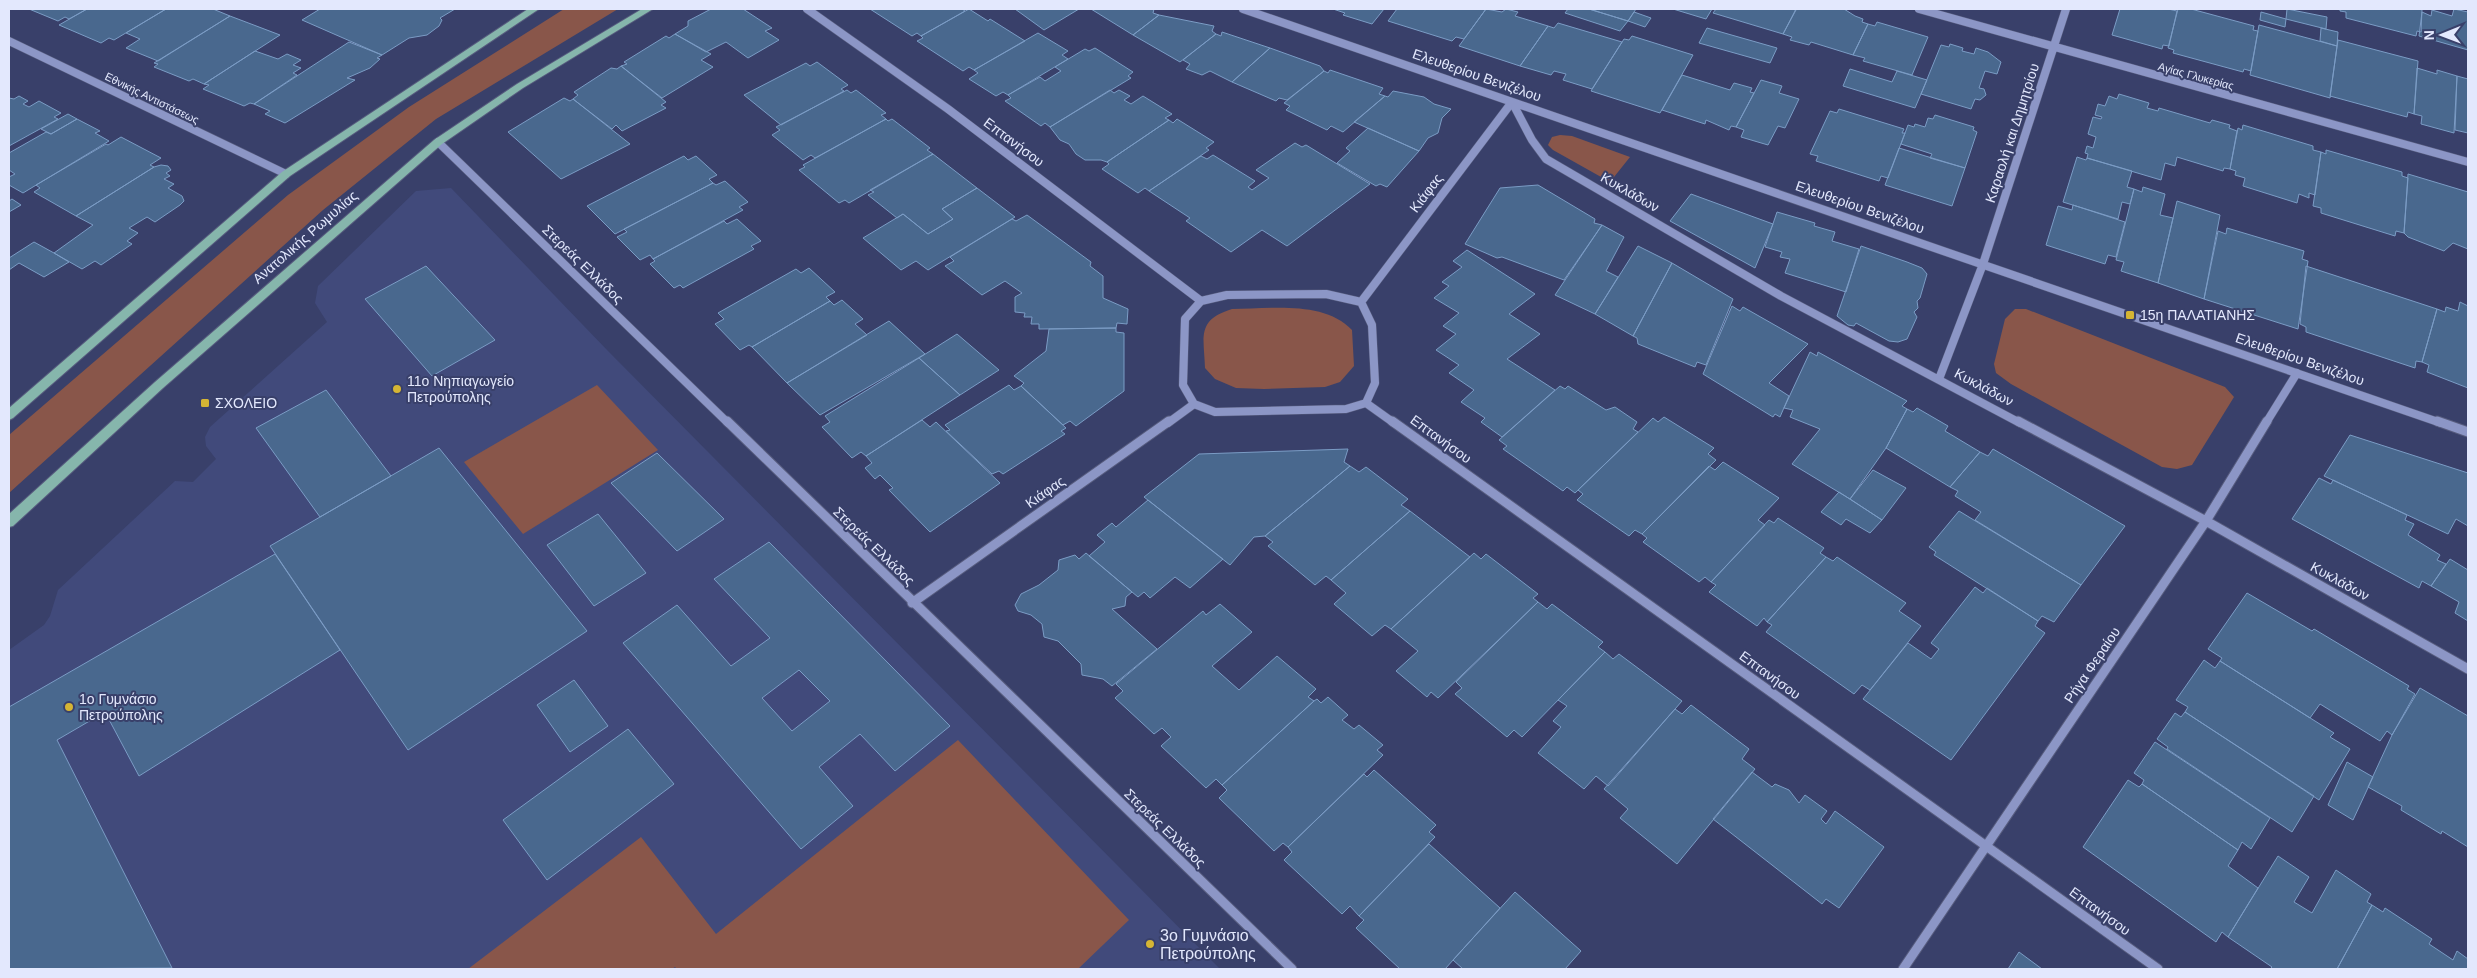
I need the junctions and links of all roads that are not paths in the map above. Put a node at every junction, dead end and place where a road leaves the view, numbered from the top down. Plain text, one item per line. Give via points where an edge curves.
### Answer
1 (534, 9) edge
2 (648, 9) edge
3 (807, 9) edge
4 (1243, 9) edge
5 (1919, 9) edge
6 (2066, 9) edge
7 (9, 41) edge
8 (2053, 47) junction
9 (1512, 102) junction
10 (438, 142) junction
11 (2468, 162) edge
12 (286, 174) junction
13 (1983, 264) junction
14 (1201, 301) junction
15 (1361, 302) junction
16 (2297, 373) junction
17 (1939, 379) junction
18 (1366, 403) junction
19 (1194, 404) junction
20 (9, 415) edge
21 (2468, 432) edge
22 (2206, 521) junction
23 (9, 522) edge
24 (912, 602) junction
25 (2468, 669) edge
26 (1986, 847) junction
27 (1292, 969) edge
28 (1903, 969) edge
29 (2158, 969) edge

1 - 12 main road
2 - 10 main road, Ανατολικής Ρωμυλίας via 520,86
3 - 14 street, Επτανήσου via 948,109
4 - 9 street, Ελευθερίου Βενιζέλου
5 - 8 street, Αγίας Γλυκερίας
6 - 8 street, Καραολή και Δημητρίου
7 - 12 street, Εθνικής Αντιστάσεως
8 - 11 street, Αγίας Γλυκερίας
8 - 13 street, Καραολή και Δημητρίου
9 - 13 street, Ελευθερίου Βενιζέλου
9 - 15 street, Κιάφας
9 - 17 street, Κυκλάδων via 1546,160 1781,296
10 - 23 main road, Ανατολικής Ρωμυλίας via 159,385
10 - 24 street, Στερεάς Ελλάδος
12 - 20 main road
13 - 16 street, Ελευθερίου Βενιζέλου
13 - 17 street, Καραολή και Δημητρίου
14 - 15 street via 1227,296 1326,294
14 - 19 street via 1185,318 1183,385
15 - 18 street via 1372,325 1375,383
16 - 21 street, Ελευθερίου Βενιζέλου
16 - 22 street, Ρήγα Φεραίου
17 - 22 street, Κυκλάδων
18 - 19 street via 1346,409 1216,412
18 - 26 street, Επτανήσου
19 - 24 street, Κιάφας
22 - 25 street, Κυκλάδων
22 - 26 street, Ρήγα Φεραίου
24 - 27 street, Στερεάς Ελλάδος
26 - 28 street, Ρήγα Φεραίου
26 - 29 street, Επτανήσου

